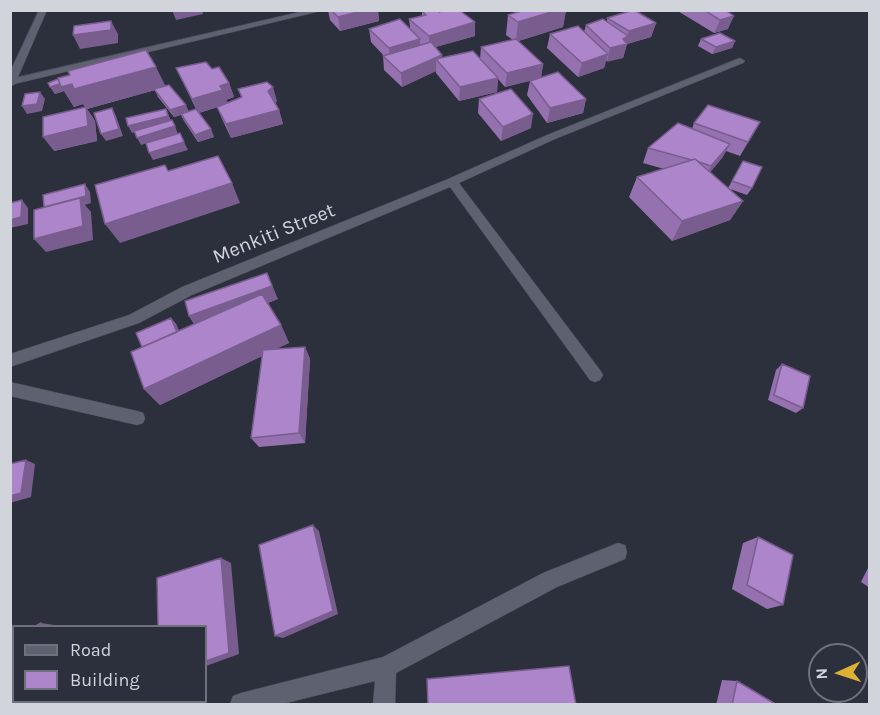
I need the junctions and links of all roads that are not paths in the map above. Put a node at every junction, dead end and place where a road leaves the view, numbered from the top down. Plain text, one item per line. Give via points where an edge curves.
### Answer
1 (44, 10) edge
2 (321, 10) edge
3 (740, 61) dead end
4 (11, 83) edge
5 (453, 182) junction
6 (10, 361) edge
7 (595, 375) dead end
8 (10, 389) edge
9 (137, 418) dead end
10 (618, 552) dead end
11 (386, 668) junction
12 (241, 705) edge
13 (384, 705) edge

1 - 4 street
2 - 4 street
3 - 5 street, Menkiti Street via 551,137
5 - 6 street, Menkiti Street via 187,291 134,320
5 - 7 street
8 - 9 street
10 - 11 street via 550,580
11 - 12 street
11 - 13 street

